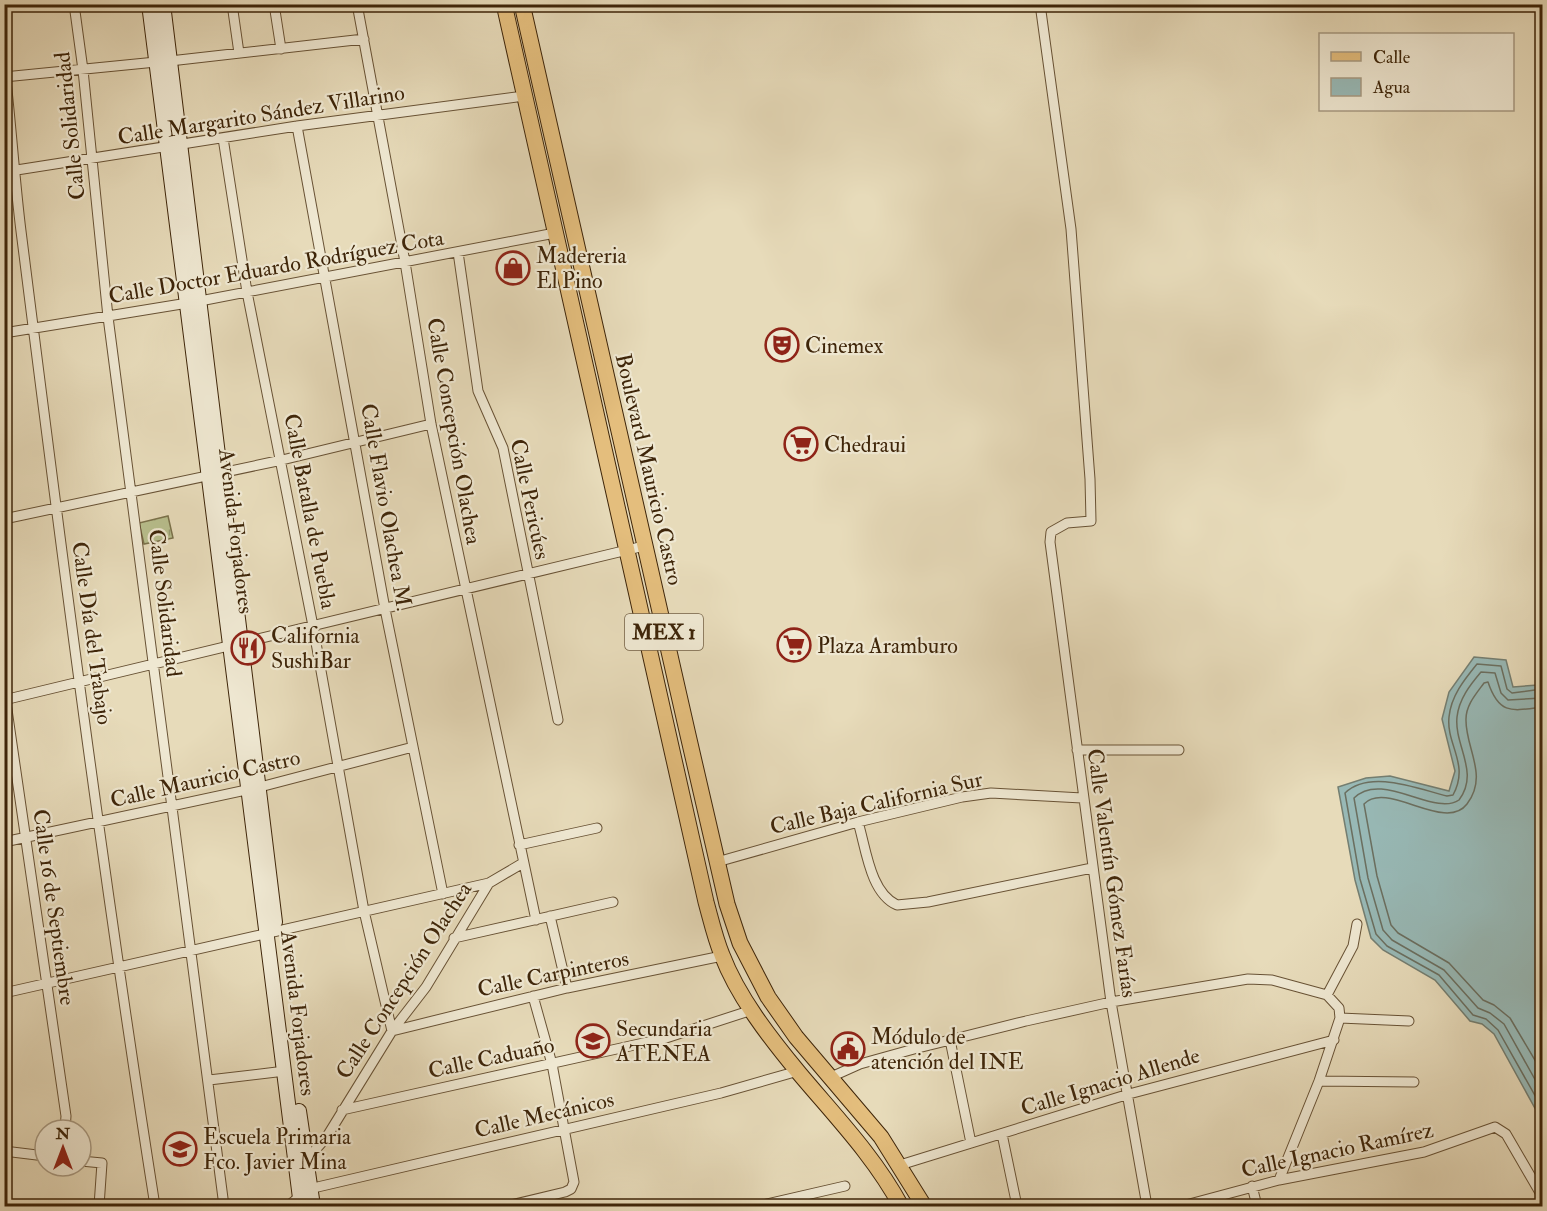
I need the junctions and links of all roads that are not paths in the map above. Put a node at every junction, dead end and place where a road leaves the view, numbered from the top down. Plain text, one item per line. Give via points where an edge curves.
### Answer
1 (74, 4) edge
2 (149, 4) edge
3 (163, 4) edge
4 (232, 4) edge
5 (274, 4) edge
6 (357, 4) edge
7 (504, 4) edge
8 (522, 4) edge
9 (1040, 4) edge
10 (364, 39) junction
11 (281, 49) junction
12 (239, 53) junction
13 (163, 61) junction
14 (4, 64) edge
15 (83, 70) junction
16 (5, 77) edge
17 (524, 96) junction
18 (378, 115) junction
19 (297, 126) junction
20 (223, 138) junction
21 (181, 145) junction
22 (166, 146) junction
23 (93, 159) junction
24 (10, 172) edge
25 (555, 233) junction
26 (458, 252) junction
27 (405, 262) junction
28 (326, 277) junction
29 (247, 292) junction
30 (200, 301) junction
31 (185, 303) junction
32 (108, 316) junction
33 (34, 329) junction
34 (4, 333) edge
35 (431, 424) junction
36 (356, 443) junction
37 (282, 460) junction
38 (214, 474) junction
39 (132, 492) junction
40 (57, 509) junction
41 (4, 519) edge
42 (644, 546) junction
43 (626, 550) junction
44 (527, 574) junction
45 (465, 589) junction
46 (385, 609) junction
47 (313, 626) junction
48 (237, 645) junction
49 (154, 664) junction
50 (80, 681) junction
51 (5, 696) edge
52 (558, 720) dead end
53 (413, 747) junction
54 (1077, 750) junction
55 (1179, 750) dead end
56 (339, 767) junction
57 (254, 788) junction
58 (682, 797) junction
59 (1082, 798) junction
60 (172, 806) junction
61 (99, 822) junction
62 (858, 822) junction
63 (710, 827) junction
64 (597, 828) dead end
65 (25, 838) junction
66 (4, 842) edge
67 (519, 844) junction
68 (717, 862) junction
69 (523, 863) junction
70 (1092, 868) junction
71 (489, 883) junction
72 (442, 894) junction
73 (613, 902) dead end
74 (364, 911) junction
75 (550, 916) junction
76 (536, 920) junction
77 (1358, 924) dead end
78 (272, 932) junction
79 (454, 938) junction
80 (192, 950) junction
81 (722, 956) junction
82 (119, 967) junction
83 (47, 983) junction
84 (567, 988) junction
85 (4, 993) edge
86 (1327, 995) junction
87 (533, 996) junction
88 (1111, 1002) junction
89 (752, 1010) junction
90 (1340, 1018) junction
91 (1409, 1021) dead end
92 (392, 1031) junction
93 (950, 1040) junction
94 (1334, 1040) junction
95 (552, 1064) junction
96 (285, 1071) junction
97 (798, 1071) junction
98 (831, 1077) junction
99 (209, 1080) junction
100 (1319, 1081) junction
101 (1414, 1082) dead end
102 (1129, 1094) junction
103 (342, 1110) junction
104 (66, 1118) edge
105 (562, 1129) junction
106 (1002, 1134) junction
107 (971, 1143) junction
108 (4, 1151) edge
109 (33, 1155) edge
110 (306, 1160) junction
111 (93, 1162) edge
112 (900, 1165) junction
113 (1279, 1179) junction
114 (845, 1185) dead end
115 (1252, 1186) junction
116 (1542, 1196) edge
117 (304, 1197) edge
118 (99, 1206) edge
119 (155, 1206) edge
120 (225, 1206) edge
121 (288, 1206) edge
122 (313, 1206) edge
123 (507, 1206) edge
124 (758, 1206) edge
125 (901, 1206) edge
126 (924, 1206) edge
127 (1017, 1206) edge
128 (1147, 1206) edge
129 (1182, 1206) edge
130 (1257, 1206) edge

1 - 15 street, Calle Solidaridad
2 - 13 main road, Avenida Forjadores
3 - 13 main road, Avenida Forjadores
4 - 12 street
5 - 11 street
6 - 10 street, Calle Concepción Olachea
7 - 17 main road, Boulevard Mauricio Castro / MEX 1
8 - 42 main road, Boulevard Mauricio Castro / MEX 1
9 - 54 street, Calle Valentín Gómez Farías via 1071,229 1090,479 1091,521 1060,525 1051,532 1050,542
10 - 11 street
10 - 18 street, Calle Concepción Olachea
11 - 12 street
12 - 13 street
13 - 15 street
13 - 21 main road, Avenida Forjadores
13 - 22 main road, Avenida Forjadores
14 - 16 street, Calle Día del Trabajo
15 - 16 street
15 - 23 street, Calle Solidaridad
16 - 24 street, Calle Día del Trabajo
17 - 18 street, Calle Margarito Sández Villarino
17 - 25 main road, Boulevard Mauricio Castro / MEX 1
18 - 19 street, Calle Margarito Sández Villarino
18 - 27 street, Calle Concepción Olachea
19 - 20 street, Calle Margarito Sández Villarino
19 - 28 street, Calle Flavio Olachea M.
20 - 21 street, Calle Margarito Sández Villarino
20 - 29 street, Calle Batalla de Puebla
21 - 22 street, Calle Margarito Sández Villarino
21 - 30 main road, Avenida Forjadores
22 - 23 street, Calle Margarito Sández Villarino
22 - 31 main road, Avenida Forjadores
23 - 24 street, Calle Margarito Sández Villarino
23 - 32 street, Calle Solidaridad
24 - 33 street, Calle Día del Trabajo
25 - 26 street, Calle Doctor Eduardo Rodríguez Cota
25 - 43 main road, Boulevard Mauricio Castro / MEX 1
26 - 27 street, Calle Doctor Eduardo Rodríguez Cota
26 - 44 street, Calle Pericúes via 478,391 503,448
27 - 28 street, Calle Doctor Eduardo Rodríguez Cota
27 - 35 street, Calle Concepción Olachea
28 - 29 street, Calle Doctor Eduardo Rodríguez Cota
28 - 36 street, Calle Flavio Olachea M.
29 - 30 street, Calle Doctor Eduardo Rodríguez Cota
29 - 37 street, Calle Batalla de Puebla
30 - 31 street, Calle Doctor Eduardo Rodríguez Cota
30 - 38 main road, Avenida Forjadores
31 - 32 street, Calle Doctor Eduardo Rodríguez Cota
31 - 38 main road, Avenida Forjadores
32 - 33 street, Calle Doctor Eduardo Rodríguez Cota
32 - 39 street, Calle Solidaridad
33 - 34 street, Calle Doctor Eduardo Rodríguez Cota
33 - 40 street, Calle Día del Trabajo
35 - 36 street
35 - 45 street, Calle Concepción Olachea
36 - 37 street
36 - 46 street, Calle Flavio Olachea M.
37 - 38 street
37 - 47 street, Calle Batalla de Puebla
38 - 39 street
38 - 48 main road, Avenida Forjadores
39 - 40 street
39 - 49 street, Calle Solidaridad
40 - 41 street
40 - 50 street, Calle Día del Trabajo
42 - 43 street
42 - 63 main road, Boulevard Mauricio Castro / MEX 1
43 - 44 street
43 - 58 main road, Boulevard Mauricio Castro / MEX 1
44 - 45 street
44 - 52 street, Calle Pericúes
45 - 46 street
45 - 67 street, Calle Concepción Olachea
46 - 47 street
46 - 53 street, Calle Flavio Olachea M.
47 - 48 street
47 - 56 street, Calle Batalla de Puebla
48 - 49 street
48 - 57 main road, Avenida Forjadores
49 - 50 street
49 - 60 street, Calle Solidaridad
50 - 51 street
50 - 61 street, Calle Día del Trabajo
51 - 65 street, Calle 16 de Septiembre
53 - 56 street, Calle Mauricio Castro
53 - 72 street, Calle Flavio Olachea M.
54 - 55 street
54 - 59 street, Calle Valentín Gómez Farías
56 - 57 street, Calle Mauricio Castro
56 - 74 street, Calle Batalla de Puebla
57 - 60 street, Calle Mauricio Castro
57 - 78 main road, Avenida Forjadores
58 - 63 main road via 693,816
58 - 81 main road, Boulevard Mauricio Castro / MEX 1
59 - 62 street, Calle Baja California Sur via 978,794
59 - 70 street, Calle Valentín Gómez Farías
60 - 61 street, Calle Mauricio Castro
60 - 80 street, Calle Solidaridad
61 - 65 street, Calle Mauricio Castro
61 - 82 street, Calle Día del Trabajo
62 - 68 street, Calle Baja California Sur
62 - 70 street via 881,892 892,902 906,906
63 - 68 main road, Boulevard Mauricio Castro / MEX 1
64 - 67 street
65 - 66 street, Calle Mauricio Castro
65 - 83 street, Calle 16 de Septiembre
67 - 69 street, Calle Concepción Olachea
68 - 98 main road, Boulevard Mauricio Castro / MEX 1 via 740,943 753,971 796,1036
69 - 71 street, Calle Concepción Olachea
69 - 76 street, Calle Concepción Olachea
70 - 88 street, Calle Valentín Gómez Farías
71 - 72 street
71 - 79 street, Calle Concepción Olachea
72 - 74 street
73 - 75 street
74 - 78 street
74 - 92 street, Calle Batalla de Puebla
75 - 76 street
75 - 84 street
76 - 79 street
77 - 86 street via 1353,946
78 - 80 street
78 - 96 main road, Avenida Forjadores
78 - 110 main road, Avenida Forjadores
79 - 92 street, Calle Concepción Olachea via 416,1002
80 - 82 street
80 - 99 street, Calle Solidaridad
81 - 84 street, Calle Carpinteros
81 - 89 main road, Boulevard Mauricio Castro / MEX 1
82 - 83 street
82 - 119 street, Calle Día del Trabajo
83 - 85 street
83 - 104 street, Calle 16 de Septiembre
84 - 87 street, Calle Carpinteros
86 - 88 street via 1293,984 1257,979
86 - 90 street via 1338,1008
87 - 92 street, Calle Carpinteros
87 - 95 street
88 - 93 street
88 - 102 street, Calle Valentín Gómez Farías
89 - 95 street, Calle Caduaño via 666,1038
89 - 97 main road, Boulevard Mauricio Castro / MEX 1
90 - 91 street
90 - 94 street
92 - 103 street, Calle Concepción Olachea
93 - 98 street via 860,1064
93 - 107 street
94 - 100 street
94 - 102 street, Calle Ignacio Allende
95 - 103 street, Calle Caduaño
95 - 105 street
96 - 99 street
96 - 117 main road, Avenida Forjadores
97 - 105 street, Calle Mecánicos
97 - 125 main road, Boulevard Mauricio Castro / MEX 1 via 862,1146
98 - 112 main road, Boulevard Mauricio Castro / MEX 1
99 - 120 street, Calle Solidaridad
100 - 101 street
100 - 113 street
102 - 106 street, Calle Ignacio Allende
102 - 128 street, Calle Valentín Gómez Farías
103 - 110 street, Calle Concepción Olachea via 326,1138
105 - 117 street, Calle Mecánicos
105 - 123 street via 573,1178 571,1189
106 - 107 street, Calle Ignacio Allende
106 - 127 street
107 - 112 street, Calle Ignacio Allende
108 - 109 street
110 - 117 main road, Avenida Forjadores
111 - 118 street via 102,1163
112 - 126 main road, Boulevard Mauricio Castro / MEX 1
113 - 115 street, Calle Ignacio Ramírez
113 - 116 street, Calle Ignacio Ramírez via 1424,1152 1498,1127
114 - 124 street
115 - 129 street, Calle Ignacio Ramírez
115 - 130 street
117 - 121 street
117 - 122 main road, Avenida Forjadores

